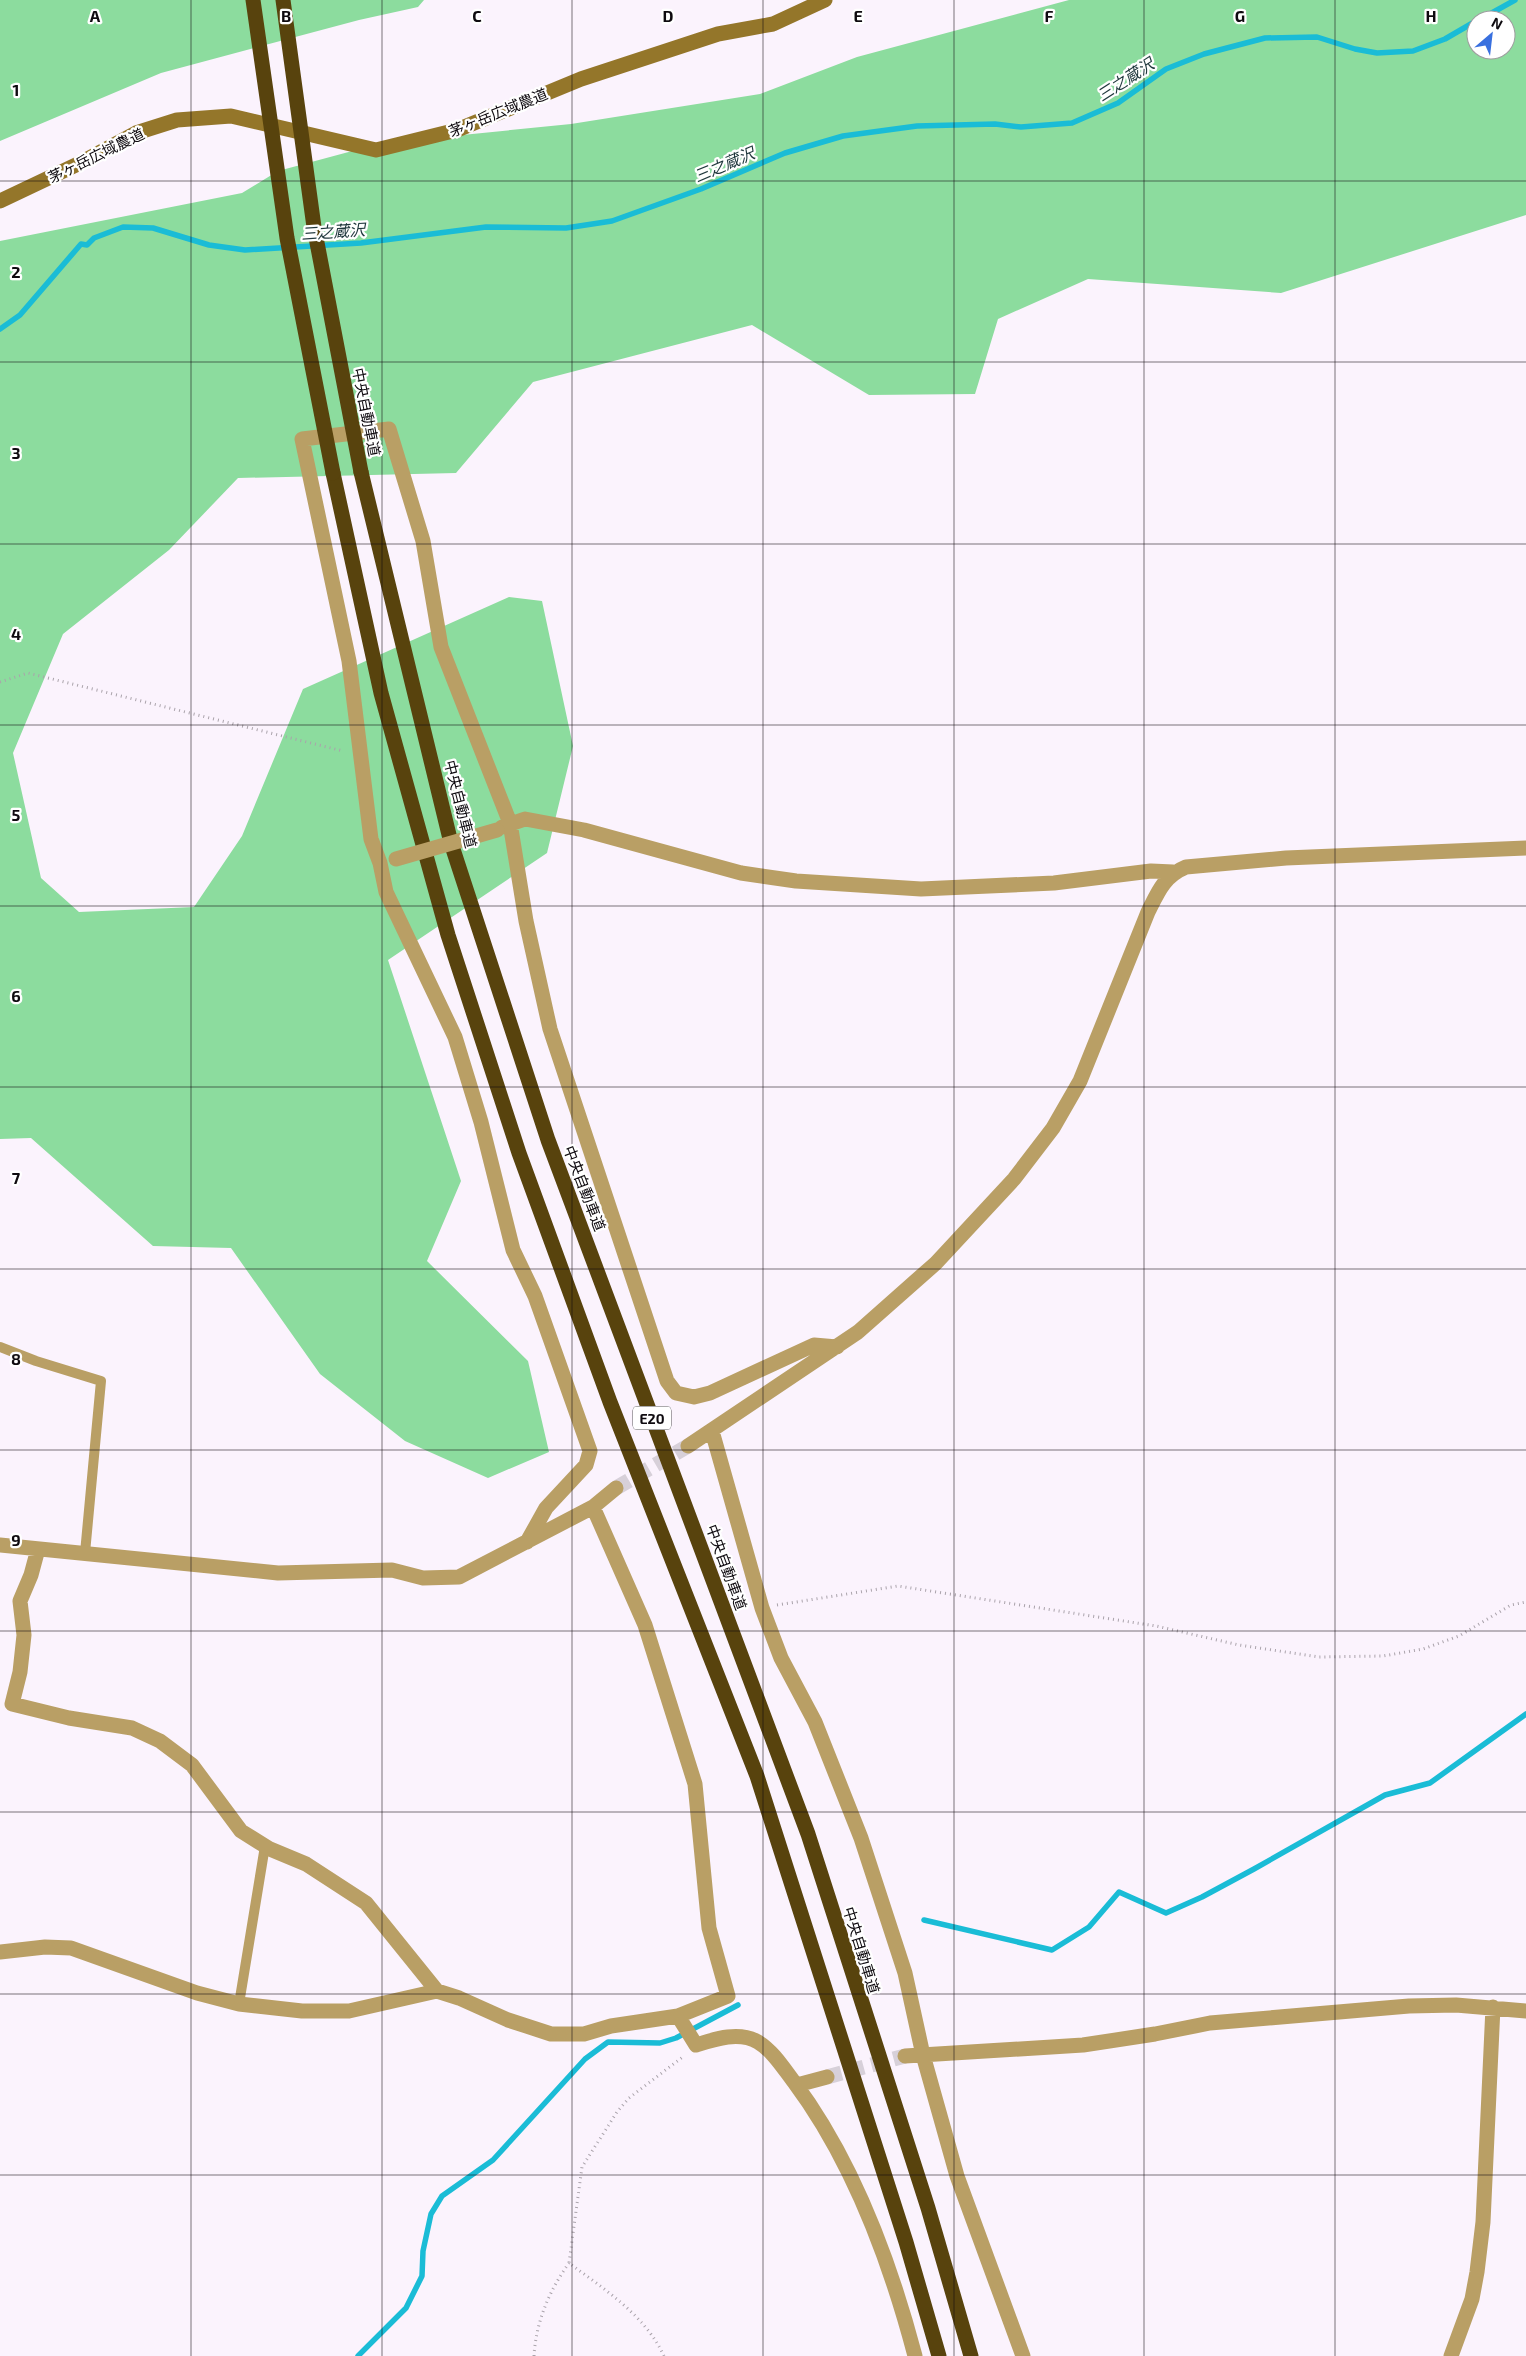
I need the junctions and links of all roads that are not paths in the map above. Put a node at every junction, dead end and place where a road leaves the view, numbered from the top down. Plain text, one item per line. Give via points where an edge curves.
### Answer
1 (253, 0) edge
2 (283, 0) edge
3 (825, 0) edge
4 (0, 201) edge
5 (503, 826) junction
6 (1526, 848) edge
7 (380, 864) junction
8 (1173, 872) junction
9 (837, 1346) junction
10 (0, 1348) edge
11 (712, 1431) junction
12 (688, 1446) tunnel mouth
13 (616, 1488) tunnel mouth
14 (593, 1507) junction
15 (527, 1542) junction
16 (0, 1545) edge
17 (38, 1549) junction
18 (85, 1553) junction
19 (6, 1704) edge
20 (265, 1846) junction
21 (0, 1952) edge
22 (437, 1991) junction
23 (240, 2004) junction
24 (1493, 2007) junction
25 (1526, 2010) edge
26 (678, 2016) junction
27 (924, 2055) junction
28 (905, 2056) tunnel mouth
29 (826, 2077) tunnel mouth
30 (796, 2085) junction
31 (915, 2356) edge
32 (939, 2356) edge
33 (971, 2356) edge
34 (1023, 2356) edge
35 (1451, 2356) edge

1 - 32 highway, E20, bridge via 288,238 333,473 381,693 448,934 520,1153 610,1402 757,1776
2 - 33 highway, 中央自動車道 / E20, bridge via 314,227 361,472 451,842 548,1140 808,1834 928,2208
3 - 4 main road, 茅ヶ岳広域農道 via 773,24 718,34 581,79 457,130 376,150 231,116 177,120 136,133
5 - 7 street, bridge
5 - 7 street via 441,648 423,541 389,429 302,439 349,661 371,839
5 - 8 street via 525,819 584,830 741,873 796,881 921,889 1054,883 1151,871
5 - 9 street via 550,1029 667,1381 676,1393 694,1397 710,1394 814,1345
6 - 8 street via 1286,858 1186,867
7 - 15 street via 386,892 455,1037 481,1122 512,1250 535,1296 590,1451 586,1465 546,1508
8 - 9 street via 1161,886 1148,912 1080,1081 1053,1128 1014,1179 936,1263 858,1332
9 - 11 street
10 - 18 lane via 101,1381
11 - 12 street
11 - 27 street via 762,1608 780,1658 815,1722 861,1838 905,1973
13 - 14 street
14 - 15 street
14 - 26 street via 645,1625 695,1784 709,1928 728,1996
15 - 18 street via 459,1577 423,1578 392,1570 278,1573
16 - 17 street
17 - 18 street
17 - 19 street via 20,1601 24,1635 20,1672
19 - 20 street via 132,1728 160,1741 192,1766 241,1831
20 - 22 street via 306,1864 366,1903
20 - 23 lane
21 - 23 street via 71,1948 197,1993
22 - 23 street via 349,2011 302,2011
22 - 26 street via 550,2034 584,2034 611,2026
24 - 25 street
24 - 27 street via 1409,2006 1258,2018 1083,2045
24 - 35 street via 1483,2222 1477,2272 1472,2299
26 - 30 street via 696,2045 729,2036 758,2042
27 - 28 street
27 - 34 street via 957,2176
29 - 30 street
30 - 31 street via 814,2110 877,2234

